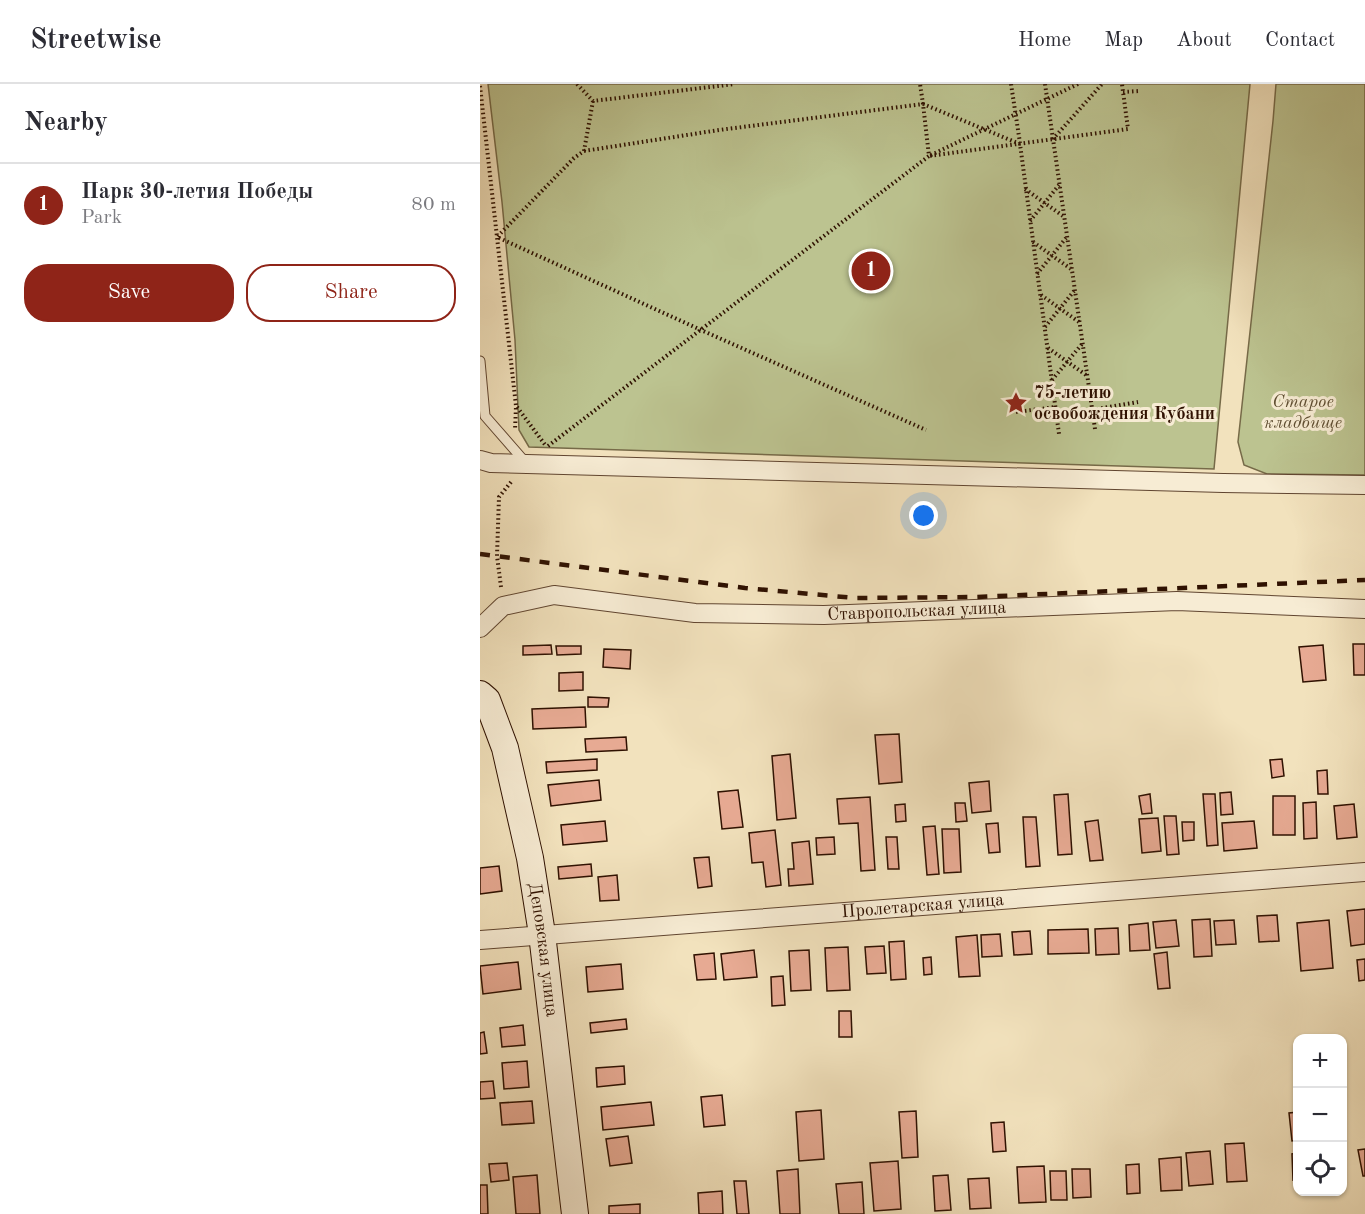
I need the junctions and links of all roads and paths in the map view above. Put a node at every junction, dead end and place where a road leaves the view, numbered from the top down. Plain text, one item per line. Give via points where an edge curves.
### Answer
1 (578, 84) edge
2 (735, 84) edge
3 (920, 84) edge
4 (1011, 84) edge
5 (1045, 84) edge
6 (1078, 84) edge
7 (1102, 84) edge
8 (1122, 84) edge
9 (480, 86) edge
10 (1139, 91) dead end
11 (1123, 92) junction
12 (1047, 99) junction
13 (592, 102) junction
14 (923, 104) junction
15 (1015, 114) junction
16 (984, 129) junction
17 (1053, 139) junction
18 (1020, 144) junction
19 (584, 151) junction
20 (929, 156) junction
21 (1059, 184) junction
22 (1025, 189) junction
23 (1044, 203) junction
24 (1064, 216) junction
25 (1030, 221) junction
26 (497, 237) junction
27 (1067, 237) junction
28 (1033, 242) junction
29 (1052, 256) junction
30 (1071, 270) junction
31 (1037, 274) junction
32 (1074, 290) junction
33 (1040, 295) junction
34 (1060, 309) junction
35 (1079, 322) junction
36 (1045, 327) junction
37 (701, 330) junction
38 (1082, 344) junction
39 (1047, 348) junction
40 (480, 361) edge
41 (1067, 362) junction
42 (1087, 376) junction
43 (1052, 380) junction
44 (1138, 402) dead end
45 (516, 406) junction
46 (1056, 407) junction
47 (1092, 411) junction
48 (1016, 412) dead end
49 (1057, 416) junction
50 (926, 429) dead end
51 (1095, 429) dead end
52 (1059, 434) dead end
53 (547, 447) junction
54 (514, 448) junction
55 (480, 460) edge
56 (527, 464) junction
57 (1365, 485) edge
58 (503, 606) junction
59 (1365, 609) edge
60 (480, 628) edge
61 (480, 694) edge
62 (1365, 872) edge
63 (542, 934) junction
64 (480, 940) edge
65 (575, 1214) edge

1 - 13 path
2 - 13 path
3 - 14 path
4 - 15 path
5 - 12 path
6 - 12 path
7 - 17 path
8 - 11 path
9 - 26 path
10 - 11 path
11 - 17 path via 1128,129
12 - 15 path
12 - 17 path
13 - 19 path
14 - 16 path
14 - 19 path
14 - 20 path
15 - 16 path
15 - 18 path
16 - 18 path
16 - 20 path
17 - 18 path
17 - 21 path
18 - 20 path
18 - 22 path
19 - 26 path
20 - 37 path
21 - 23 path
21 - 24 path
22 - 23 path
22 - 25 path
23 - 24 path
23 - 25 path
24 - 27 path
25 - 28 path
26 - 37 path
26 - 45 path
27 - 29 path
27 - 30 path
28 - 29 path
28 - 31 path
29 - 30 path
29 - 31 path
30 - 32 path
31 - 33 path
32 - 34 path
32 - 35 path
33 - 34 path
33 - 36 path
34 - 35 path
34 - 36 path
35 - 38 path
36 - 39 path
37 - 50 path
37 - 53 path
38 - 41 path
38 - 42 path
39 - 41 path
39 - 43 path
40 - 54 lane via 485,416
41 - 42 path
41 - 43 path
42 - 47 path
43 - 46 path
44 - 47 path
45 - 53 path
45 - 54 path
46 - 48 path
46 - 49 path
47 - 49 path
47 - 51 path
49 - 52 path
53 - 56 path
54 - 56 lane
55 - 56 street
56 - 57 street
56 - 58 path via 499,497 497,556
58 - 59 street, Ставропольская улица via 554,595 695,613 824,615 1177,601
58 - 60 street
61 - 63 main road, Деповская улица via 487,700 505,748 530,858
62 - 63 street, Пролетарская улица
63 - 64 street, Пролетарская улица
63 - 65 main road, Деповская улица

